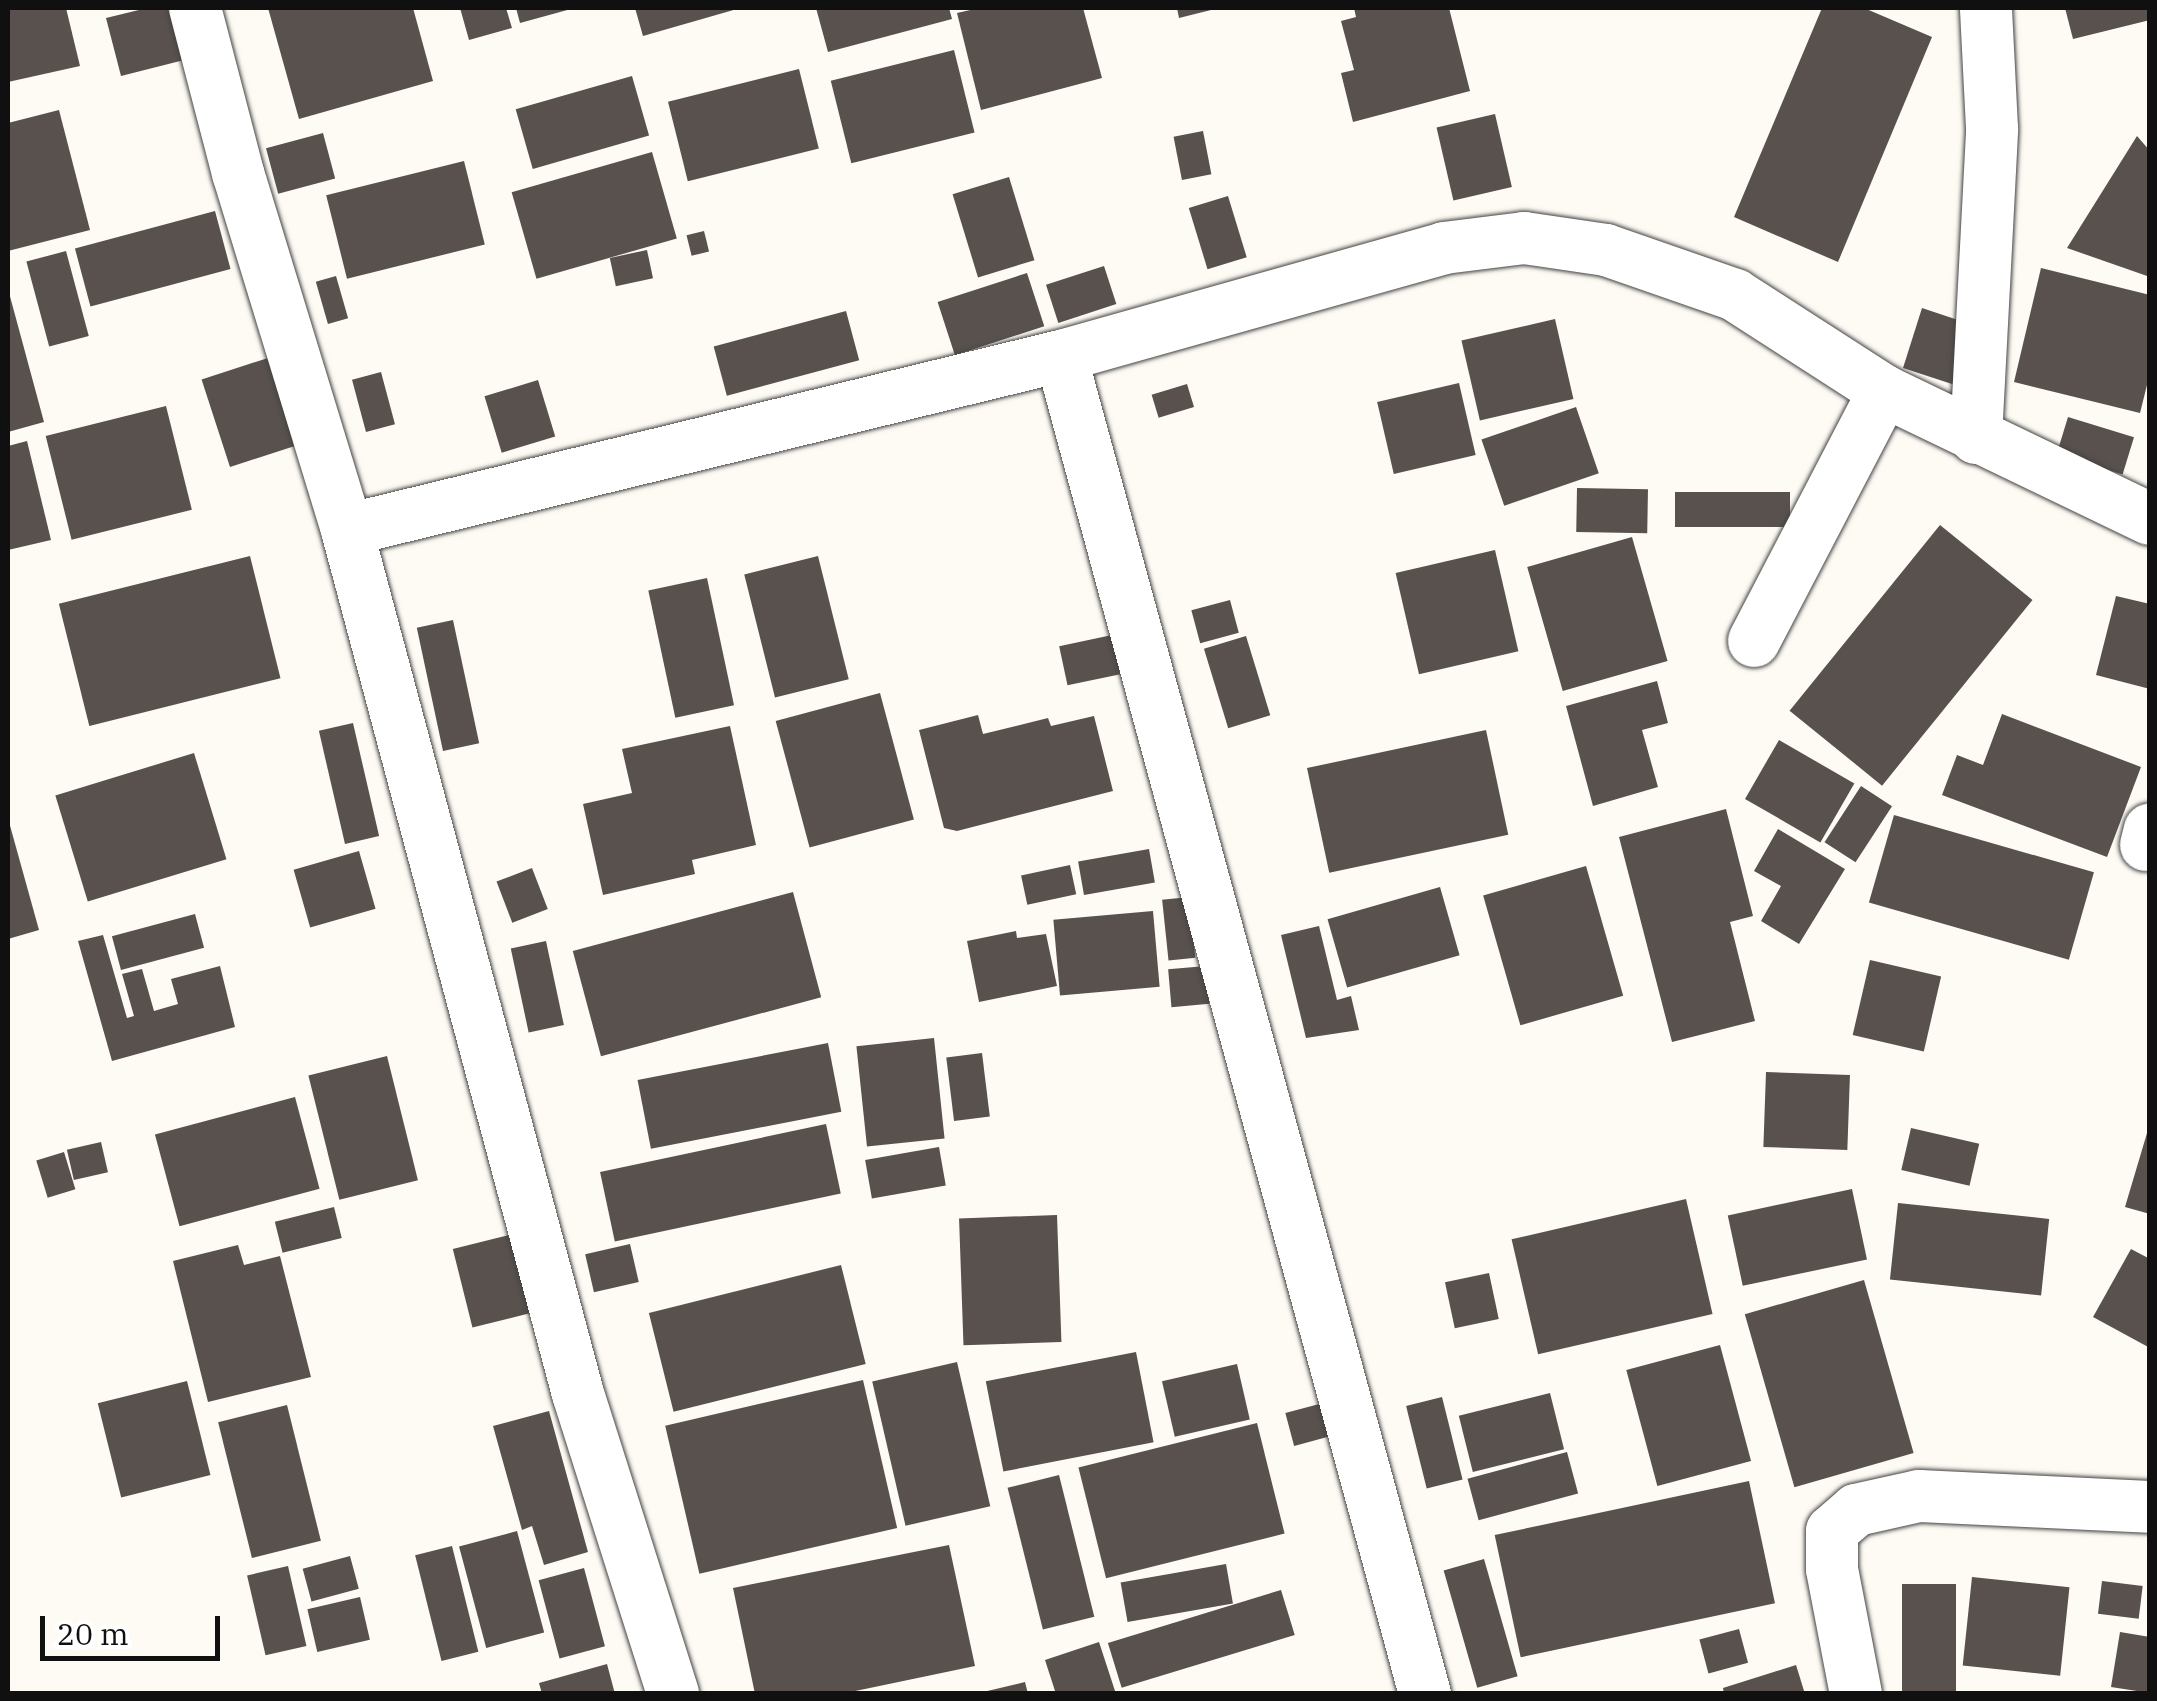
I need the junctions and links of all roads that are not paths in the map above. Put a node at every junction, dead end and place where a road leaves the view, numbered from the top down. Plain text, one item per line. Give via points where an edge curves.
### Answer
1 (195, 8) edge
2 (1986, 8) edge
3 (1061, 356) junction
4 (1884, 390) junction
5 (1976, 438) junction
6 (2150, 519) edge
7 (347, 530) junction
8 (1754, 641) dead end
9 (2150, 1506) edge
10 (673, 1694) edge
11 (1425, 1694) edge
12 (1856, 1694) edge

1 - 7 street
2 - 5 street via 1992,128
3 - 4 street via 1444,248 1524,238 1606,250 1735,296
3 - 7 street
3 - 11 street
4 - 5 street
4 - 8 street
5 - 6 street
7 - 10 street via 578,1394
9 - 12 street via 1919,1496 1856,1510 1832,1531 1832,1569

